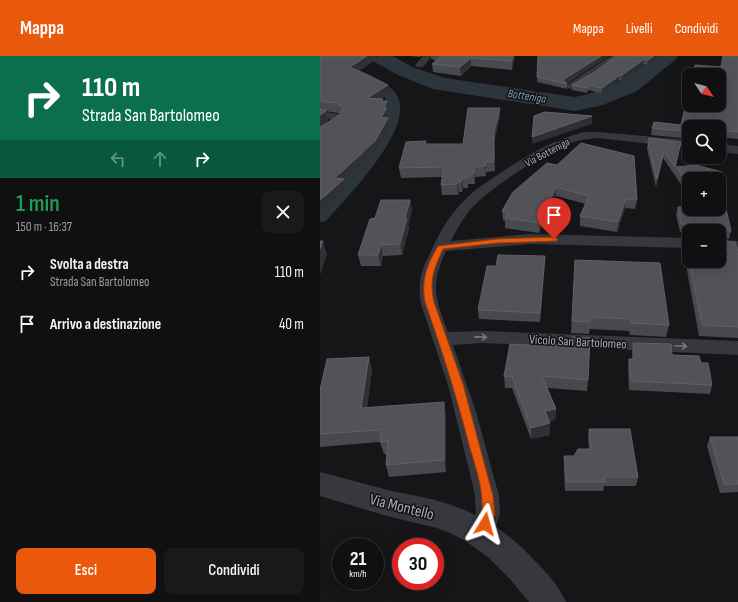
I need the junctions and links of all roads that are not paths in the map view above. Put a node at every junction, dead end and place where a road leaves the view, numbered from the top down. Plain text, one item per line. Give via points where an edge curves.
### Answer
1 (428, 56) edge
2 (617, 56) edge
3 (420, 64) dead end
4 (570, 86) dead end
5 (320, 114) edge
6 (320, 133) edge
7 (682, 143) edge
8 (726, 149) edge
9 (738, 150) edge
10 (682, 243) edge
11 (726, 245) edge
12 (738, 246) edge
13 (440, 247) junction
14 (442, 339) junction
15 (738, 348) edge
16 (320, 484) edge
17 (482, 535) junction
18 (549, 602) edge

1 - 3 street
2 - 4 street
5 - 6 street via 338,119
7 - 13 street, Via Botteniga via 598,135 565,141 538,155 472,199 459,213
8 - 9 street
10 - 13 street via 530,239
11 - 12 street
13 - 14 street, Via Botteniga via 430,269 427,289
14 -> 15 street, Vicolo San Bartolomeo via 482,337
14 - 17 street, Via Botteniga via 458,384 487,496 488,514
16 - 17 street, Via Montello via 438,514
17 - 18 street, Via Montello via 504,551 528,575

